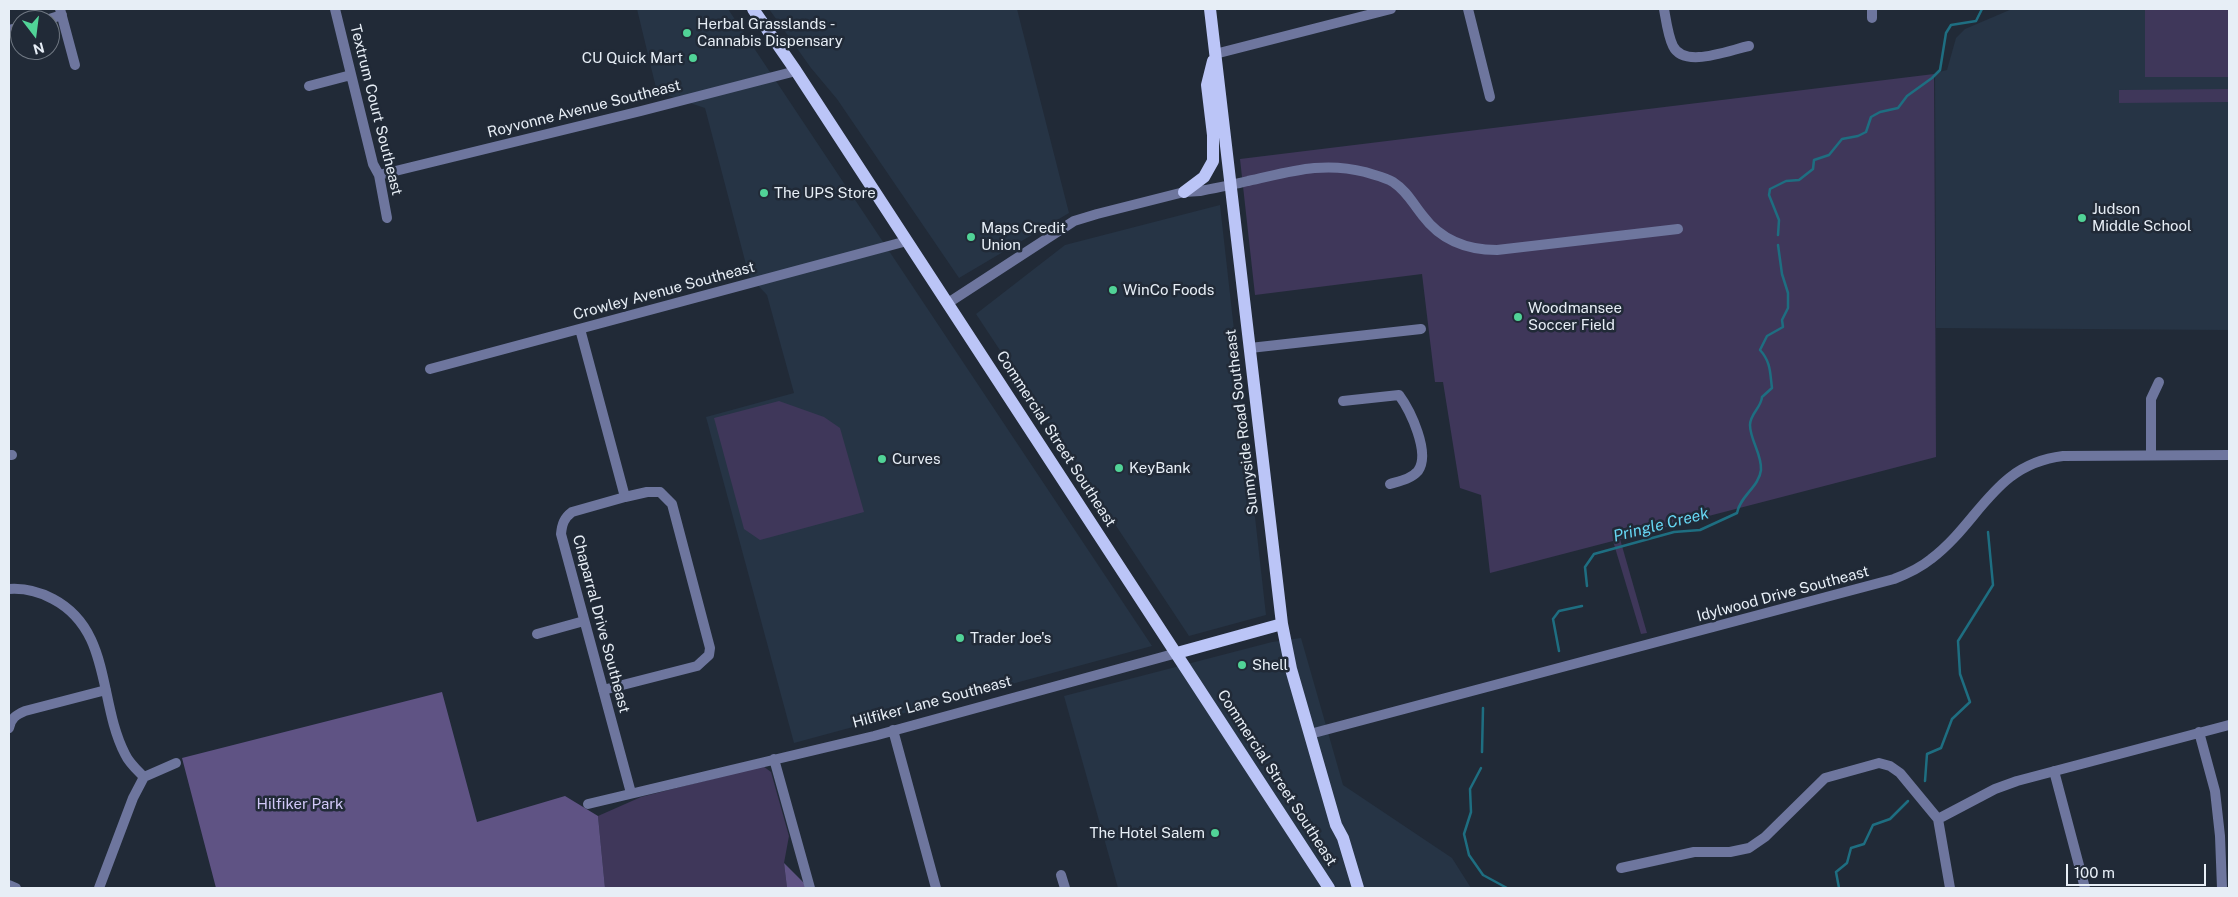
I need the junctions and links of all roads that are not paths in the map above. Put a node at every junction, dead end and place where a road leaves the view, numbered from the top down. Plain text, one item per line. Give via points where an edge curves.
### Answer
1 (335, 9) edge
2 (753, 9) edge
3 (1210, 9) edge
4 (1392, 9) edge
5 (1468, 9) edge
6 (1664, 9) edge
7 (61, 12) edge
8 (1749, 46) dead end
9 (1215, 54) junction
10 (75, 65) dead end
11 (796, 70) junction
12 (351, 75) junction
13 (309, 86) dead end
14 (1490, 97) dead end
15 (379, 175) junction
16 (1231, 185) junction
17 (1184, 192) junction
18 (387, 218) dead end
19 (1678, 229) dead end
20 (907, 241) junction
21 (948, 303) junction
22 (580, 329) junction
23 (1421, 329) dead end
24 (1250, 348) junction
25 (430, 369) dead end
26 (2159, 382) dead end
27 (1343, 402) dead end
28 (2151, 455) junction
29 (2229, 455) edge
30 (1390, 484) dead end
31 (625, 498) junction
32 (9, 589) edge
33 (584, 621) junction
34 (1282, 624) junction
35 (538, 634) dead end
36 (1177, 653) junction
37 (106, 690) junction
38 (603, 690) junction
39 (2229, 725) edge
40 (9, 728) edge
41 (893, 730) junction
42 (2199, 732) junction
43 (1310, 734) junction
44 (774, 759) junction
45 (176, 763) dead end
46 (2054, 770) junction
47 (144, 777) junction
48 (631, 793) junction
49 (588, 804) dead end
50 (1938, 819) junction
51 (1620, 868) dead end
52 (1061, 875) dead end
53 (9, 885) edge
54 (1948, 886) edge
55 (16, 888) edge
56 (99, 888) edge
57 (810, 888) edge
58 (936, 888) edge
59 (1065, 888) edge
60 (1329, 888) edge
61 (1358, 888) edge
62 (2085, 888) edge
63 (2222, 888) edge

1 - 12 street, Textrum Court Southeast
2 - 11 main road, Commercial Street Southeast
3 - 9 main road, Sunnyside Road Southeast
4 - 9 street
5 - 14 street
6 - 8 street via 1673,46 1686,58
7 - 10 street
9 - 16 main road, Sunnyside Road Southeast
9 - 17 main road via 1207,85 1213,161 1204,177
11 - 15 street, Royvonne Avenue Southeast
11 - 20 main road, Commercial Street Southeast
12 - 13 street
12 - 15 street, Textrum Court Southeast via 373,164
15 - 18 street, Textrum Court Southeast
16 - 17 street
16 - 19 street via 1309,167 1336,166 1380,176 1400,186 1428,222 1452,241 1488,250
16 - 24 main road, Sunnyside Road Southeast
17 - 21 street via 1074,221
20 - 21 main road, Commercial Street Southeast
20 - 22 street, Crowley Avenue Southeast
21 - 36 main road, Commercial Street Southeast
22 - 25 street, Crowley Avenue Southeast
22 - 31 street
23 - 24 street
24 - 34 main road, Sunnyside Road Southeast
26 - 28 street via 2150,399
27 - 30 street via 1399,395 1414,419 1421,454 1419,469 1413,476
28 - 29 street, Idylwood Drive Southeast
28 - 43 street, Idylwood Drive Southeast via 2050,457 2030,464 1999,486 1931,559 1881,584
31 - 33 street, Chaparral Drive Southeast via 572,512 562,525 561,534
31 - 38 street via 660,492 672,504 710,648 709,655 697,666
32 - 37 street via 48,596 73,611 90,634
33 - 35 street
33 - 38 street, Chaparral Drive Southeast
34 - 36 main road, Hilfiker Lane Southeast
34 - 43 main road, Sunnyside Road Southeast via 1291,670
36 - 41 street, Hilfiker Lane Southeast
36 - 60 main road, Commercial Street Southeast
37 - 40 street via 25,711 16,715
37 - 47 street via 124,753
38 - 48 street, Chaparral Drive Southeast
39 - 42 street
41 - 44 street, Hilfiker Lane Southeast
41 - 58 street
42 - 46 street
42 - 63 street via 2215,791
43 - 61 main road, Sunnyside Road Southeast
44 - 48 street, Hilfiker Lane Southeast
44 - 57 street
45 - 47 street
46 - 50 street via 2007,784
46 - 62 street
47 - 56 street
48 - 49 street, Hilfiker Lane Southeast
50 - 51 street via 1900,773 1880,763 1825,778 1765,837 1749,848 1730,852 1694,852
50 - 54 street
52 - 59 street
53 - 55 street

